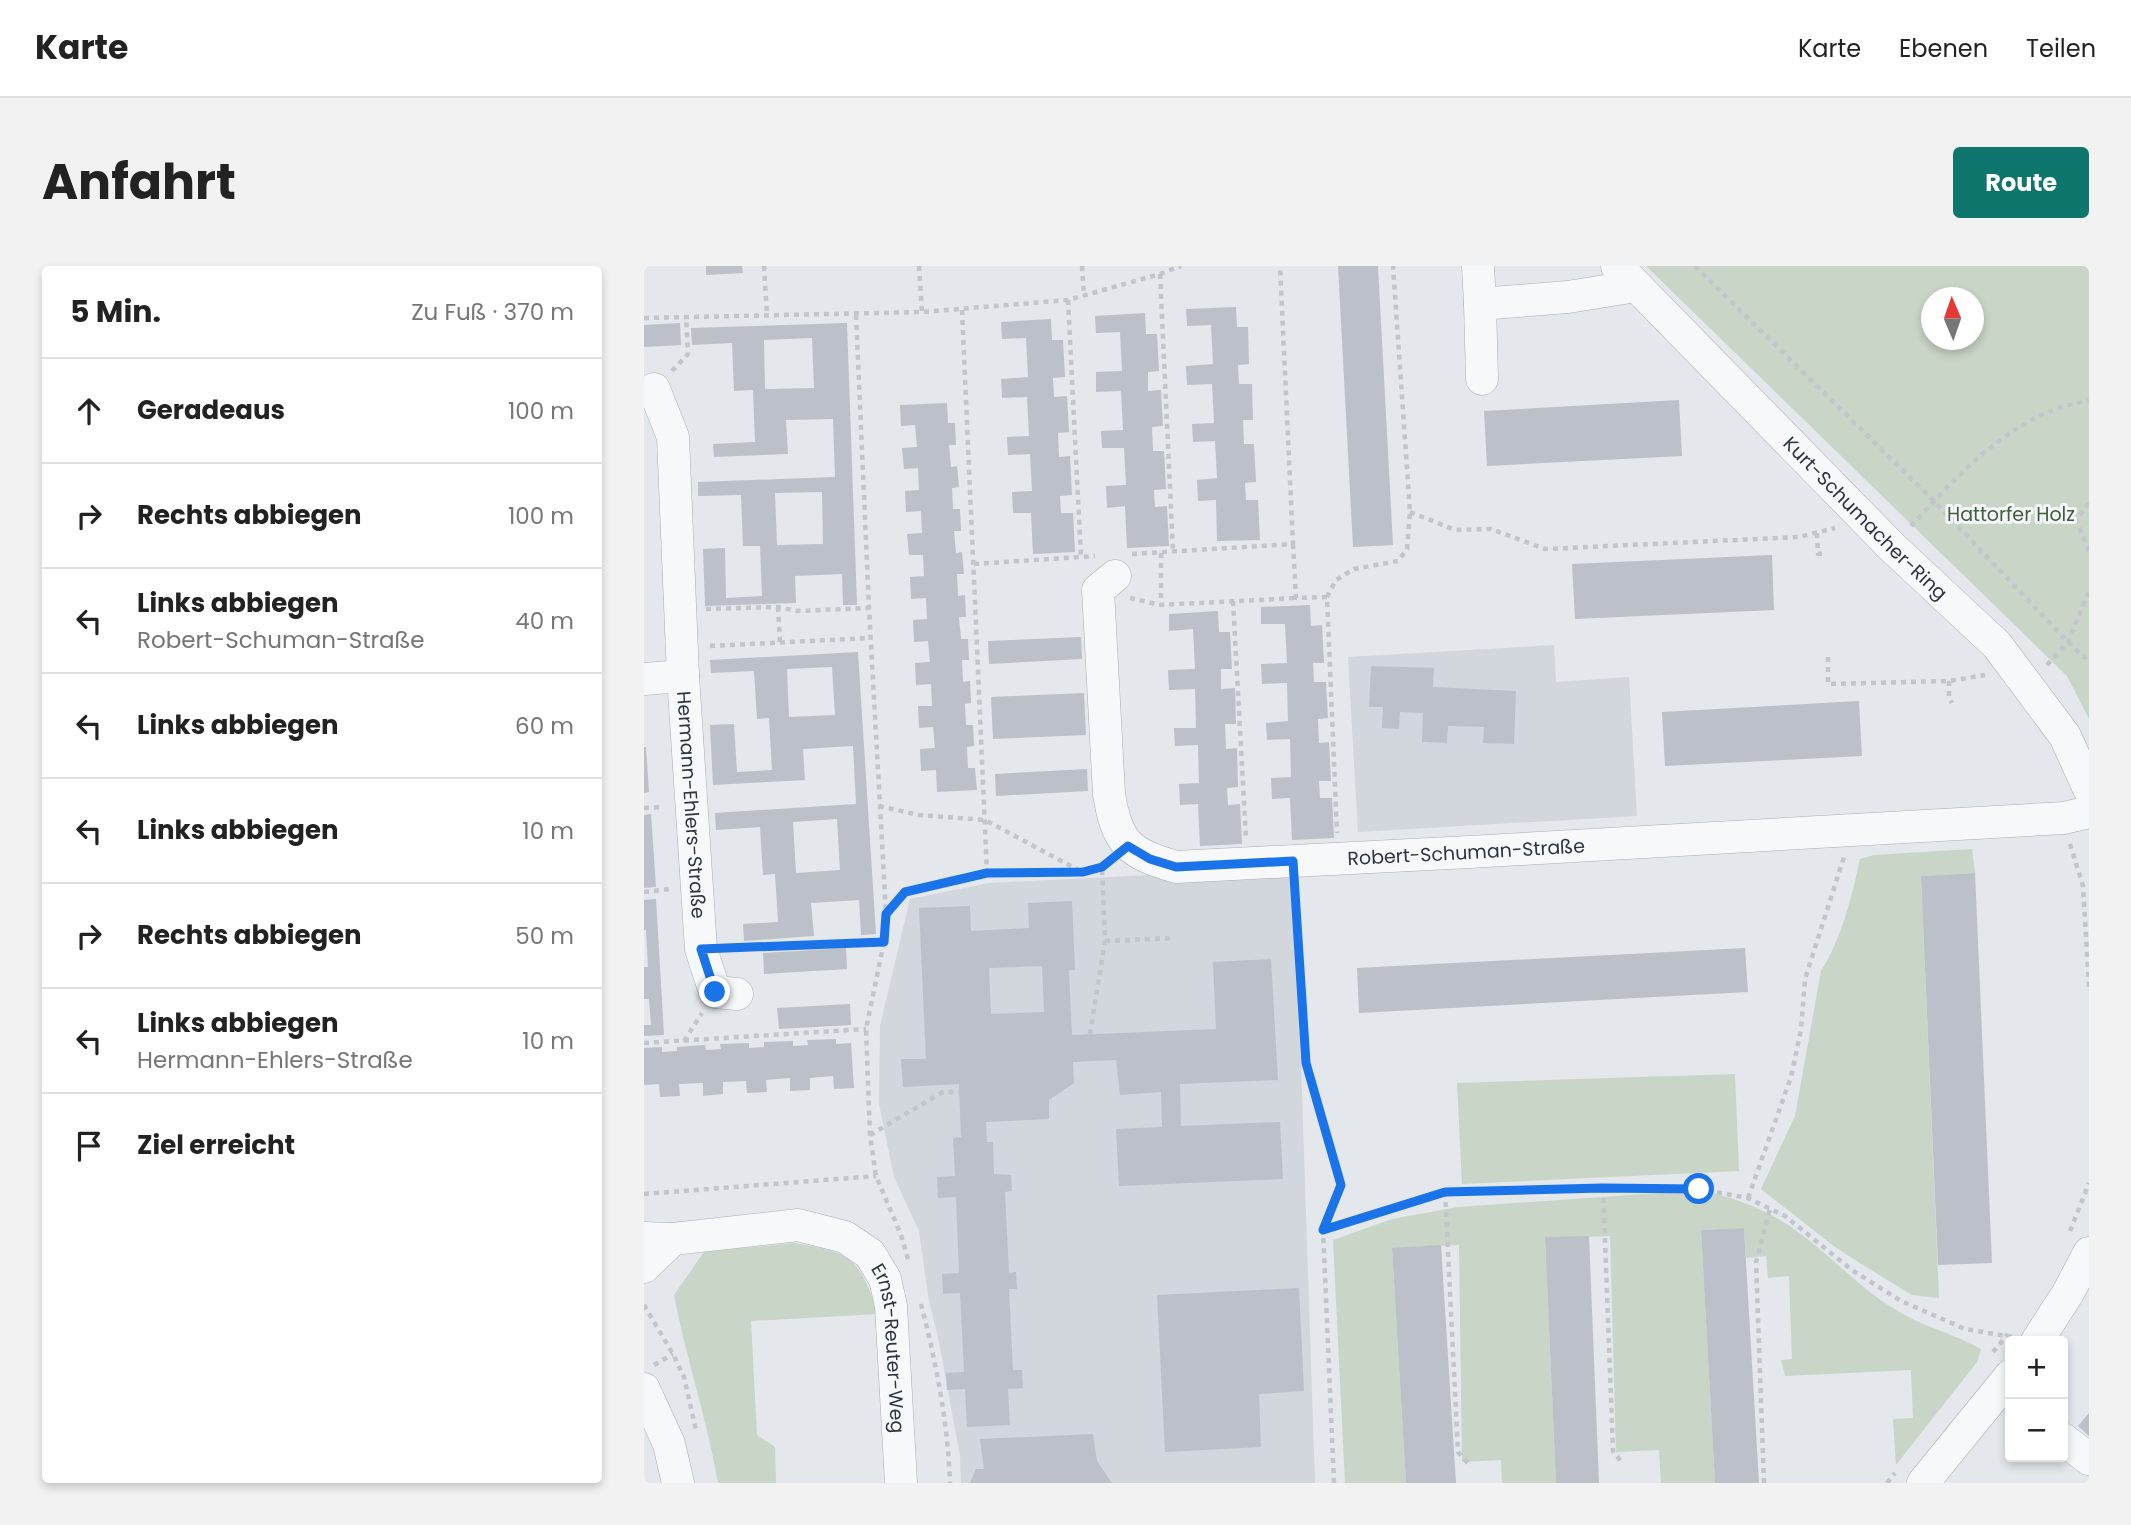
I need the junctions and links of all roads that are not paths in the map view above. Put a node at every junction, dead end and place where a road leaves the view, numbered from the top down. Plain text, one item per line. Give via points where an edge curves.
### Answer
1 (1478, 266) edge
2 (1627, 276) edge
3 (1480, 304) junction
4 (1482, 379) dead end
5 (654, 389) road end
6 (1115, 562) road end
7 (683, 662) junction
8 (644, 679) edge
9 (2089, 789) edge
10 (2077, 815) edge
11 (737, 993) dead end
12 (658, 1239) edge
13 (2076, 1248) edge
14 (644, 1267) edge
15 (2022, 1335) edge
16 (2002, 1380) edge
17 (644, 1389) edge
18 (2068, 1443) edge
19 (2089, 1460) edge
20 (1910, 1476) edge
21 (678, 1483) edge
22 (901, 1483) edge

1 - 3 street
2 - 3 street via 1568,297
2 - 9 street, Kurt-Schumacher-Ring via 1892,547 1997,645 2066,736
3 - 4 street
5 - 7 street, Hermann-Ehlers-Straße via 673,437
6 - 10 street, Robert-Schuman-Straße via 1098,590 1114,822 1128,846 1176,867
7 - 8 street, Hermann-Ehlers-Straße
7 - 11 street, Hermann-Ehlers-Straße via 701,949 715,992
12 - 14 street, Ernst-Reuter-Weg
12 - 22 street, Ernst-Reuter-Weg via 798,1225 845,1237 870,1254 885,1279 891,1306
13 - 15 street via 2068,1293
16 - 20 street
17 - 21 street via 669,1444
18 - 19 street

